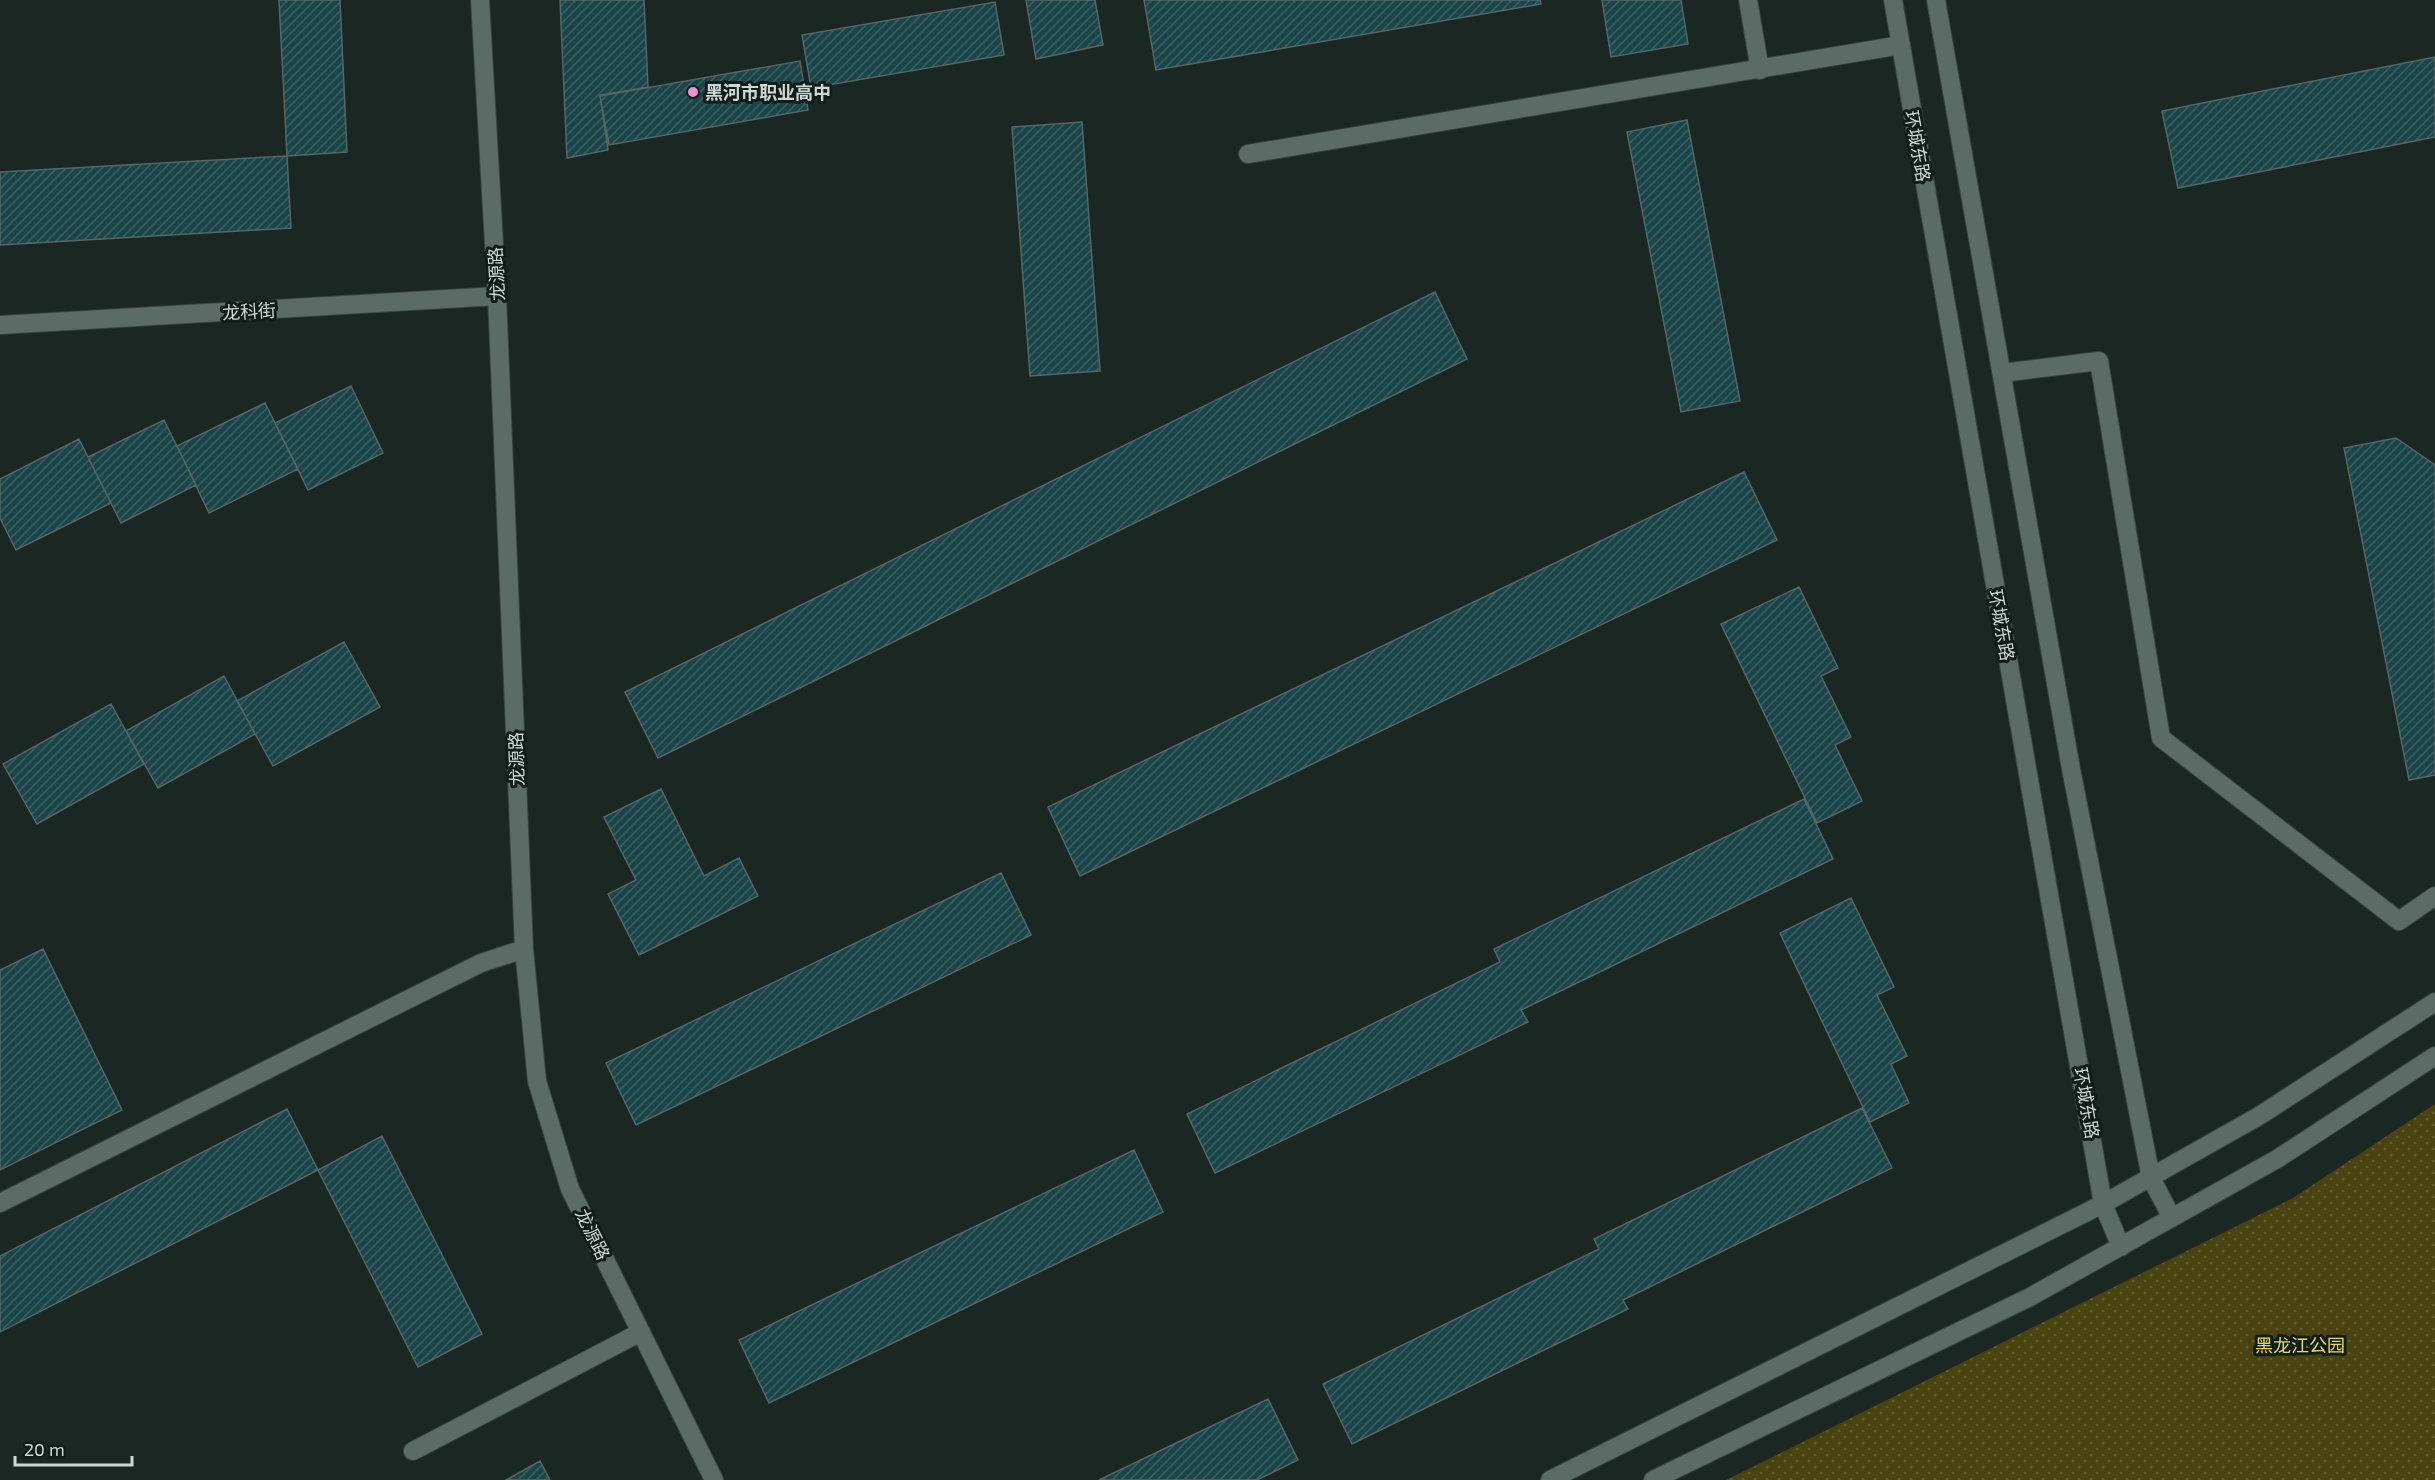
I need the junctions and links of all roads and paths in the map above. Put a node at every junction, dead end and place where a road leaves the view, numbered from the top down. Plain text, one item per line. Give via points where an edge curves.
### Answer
1 (480, 0) edge
2 (1748, 0) edge
3 (1893, 0) edge
4 (1936, 0) edge
5 (1901, 45) junction
6 (1760, 70) junction
7 (1248, 154) dead end
8 (497, 296) junction
9 (0, 325) edge
10 (2001, 374) junction
11 (2435, 896) edge
12 (524, 949) junction
13 (2435, 1002) edge
14 (2435, 1056) edge
15 (2151, 1178) junction
16 (0, 1203) edge
17 (2103, 1204) junction
18 (2172, 1218) junction
19 (2121, 1246) junction
20 (641, 1332) junction
21 (413, 1451) dead end
22 (714, 1480) edge
23 (1550, 1480) edge
24 (1653, 1480) edge

1 - 8 street, 龙源路
2 - 6 street
3 - 5 street, 环城东路
4 - 10 street
5 - 6 street
5 - 17 street, 环城东路
6 - 7 street
8 - 9 street, 龙科街
8 - 12 street, 龙源路
10 - 11 street via 2099,361 2161,738 2399,921
10 - 15 street via 2071,769
12 - 16 street via 481,963
12 - 20 street, 龙源路 via 537,1081 570,1189
13 - 15 street via 2259,1116
14 - 18 street via 2277,1159
15 - 17 street
15 - 18 street
17 - 19 street, 环城东路
17 - 23 street
18 - 19 street
19 - 24 street via 2030,1297
20 - 21 street
20 - 22 street, 龙源路

